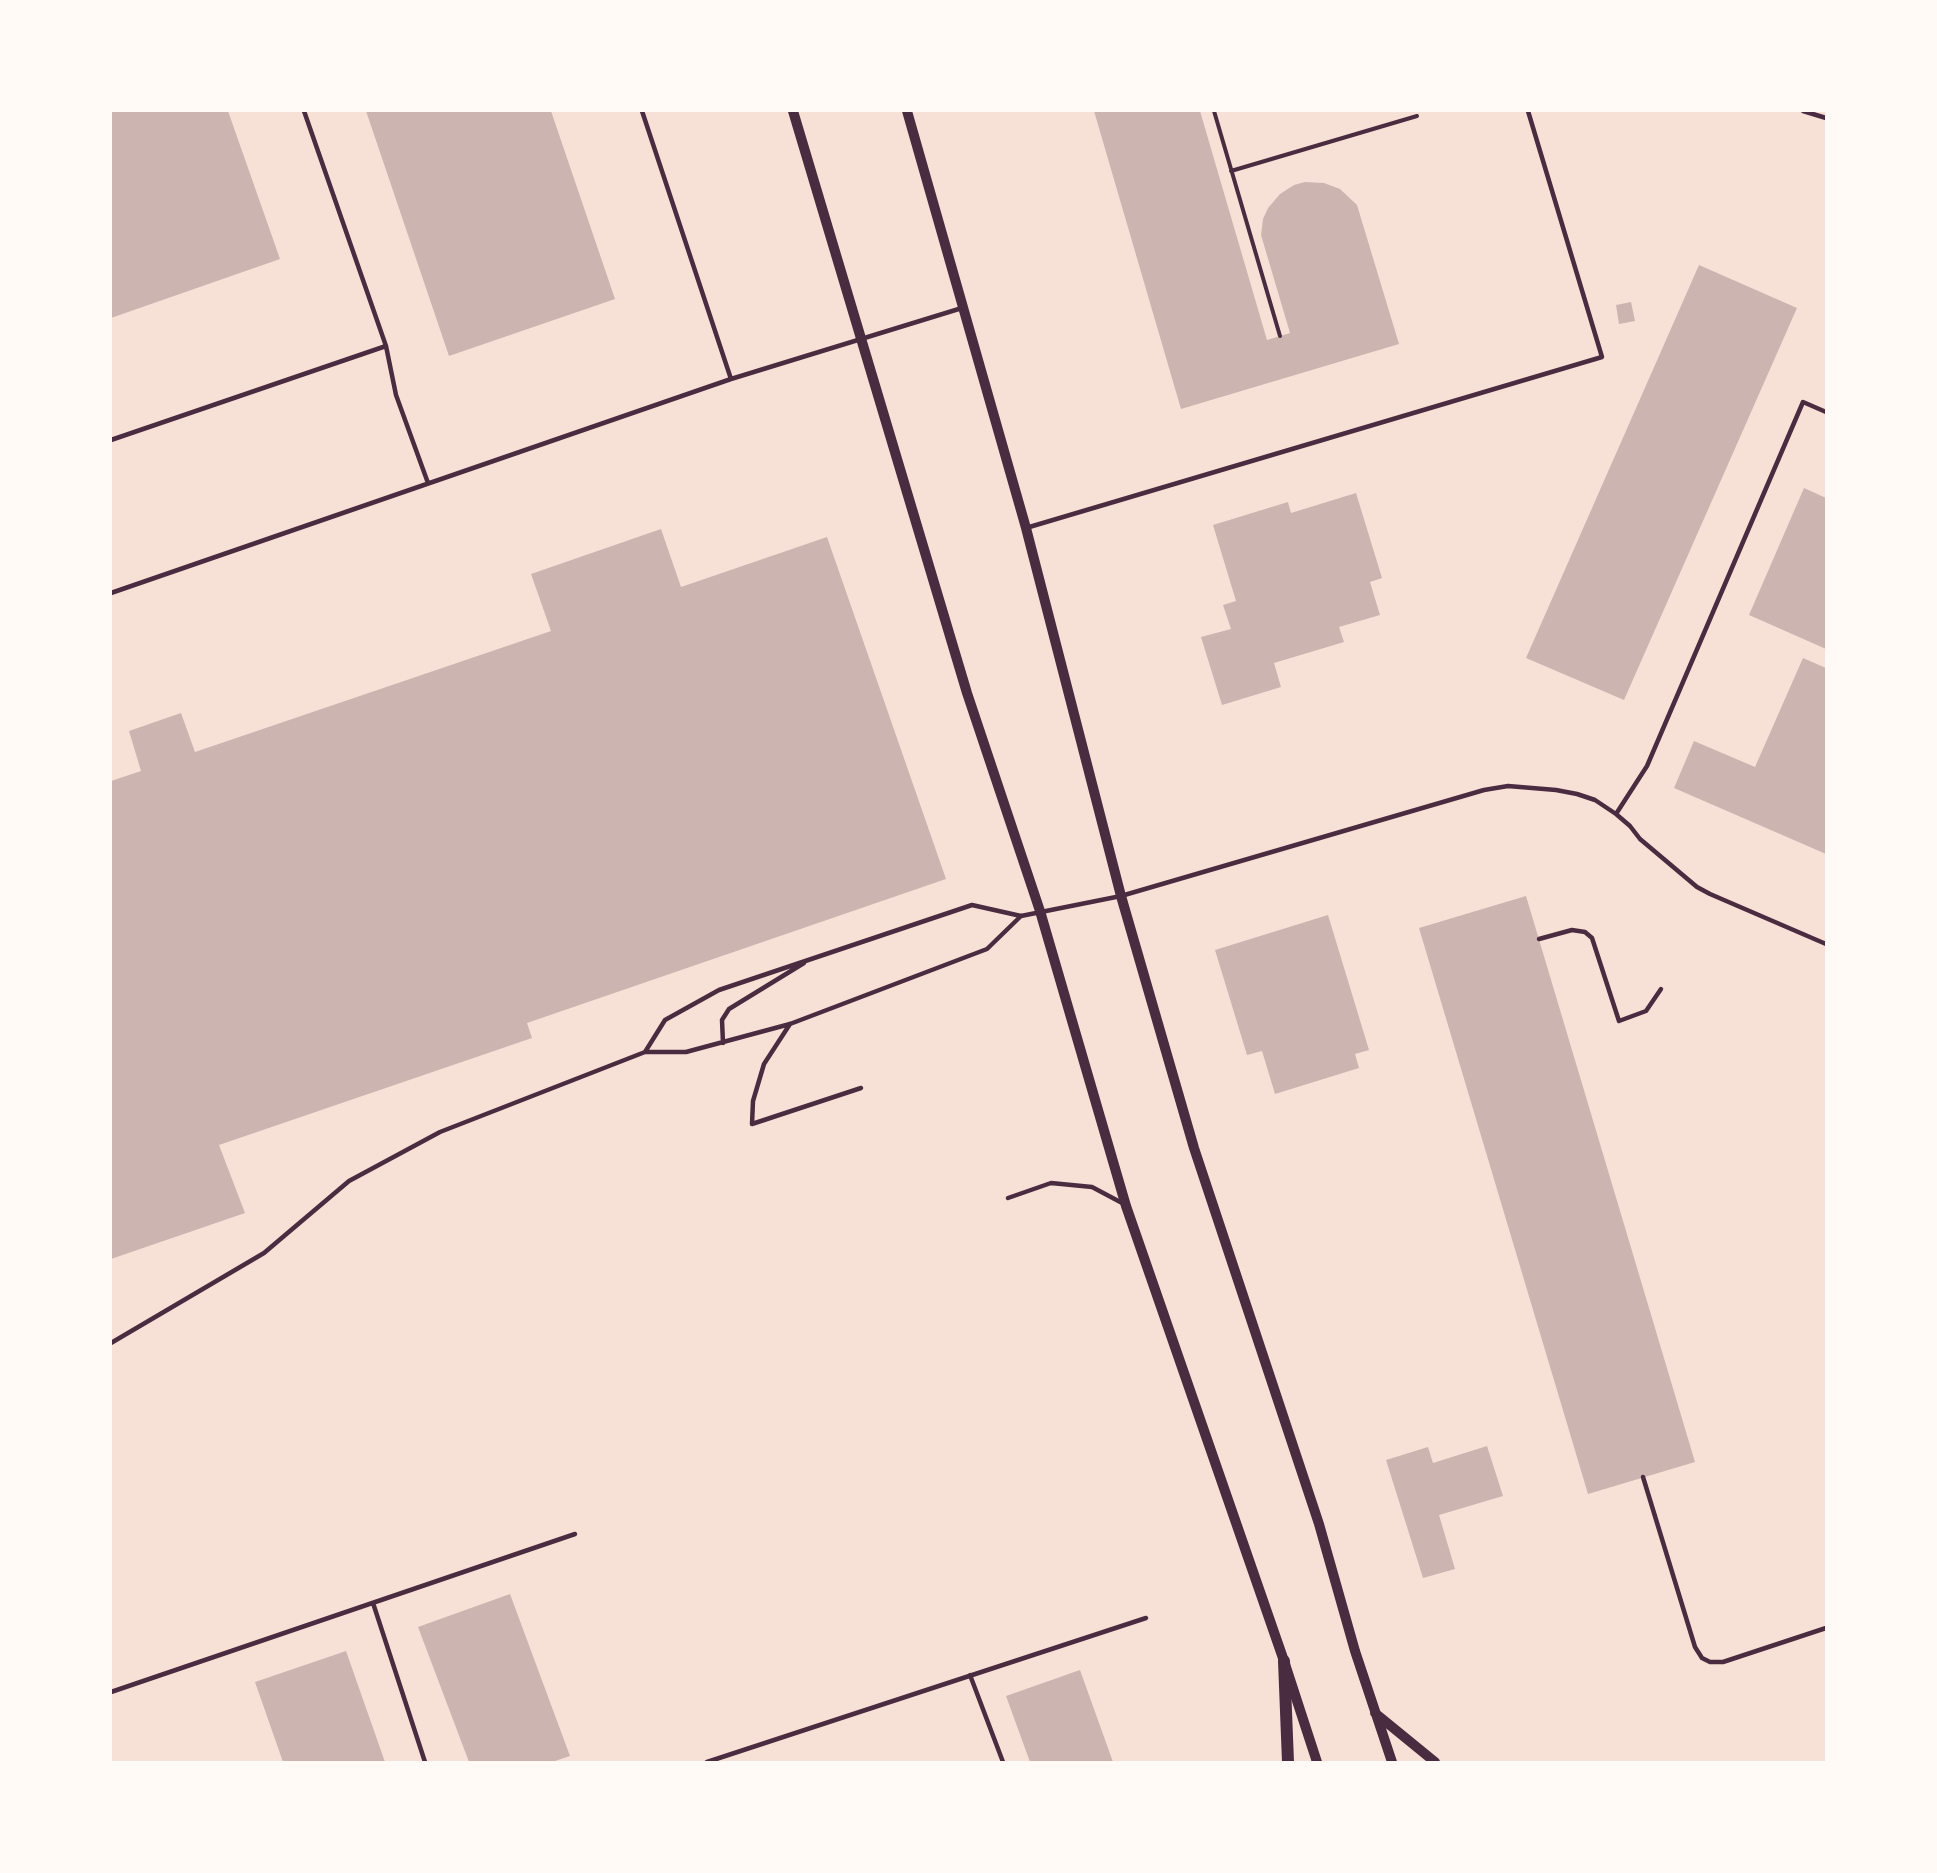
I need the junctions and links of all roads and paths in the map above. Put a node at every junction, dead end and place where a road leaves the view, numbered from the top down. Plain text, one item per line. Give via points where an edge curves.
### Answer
1 (304, 111) edge
2 (642, 111) edge
3 (793, 111) edge
4 (907, 111) edge
5 (1214, 111) edge
6 (1528, 111) edge
7 (1803, 111) edge
8 (1417, 116) dead end
9 (1826, 118) edge
10 (1231, 171) junction
11 (964, 308) junction
12 (1280, 336) dead end
13 (862, 338) junction
14 (386, 346) junction
15 (731, 379) junction
16 (1826, 412) edge
17 (111, 440) edge
18 (428, 483) junction
19 (1026, 528) junction
20 (111, 593) edge
21 (1616, 814) junction
22 (1120, 896) junction
23 (1040, 911) junction
24 (1021, 916) junction
25 (1539, 939) dead end
26 (1826, 944) edge
27 (808, 959) junction
28 (1661, 988) dead end
29 (790, 1024) junction
30 (723, 1043) junction
31 (645, 1052) junction
32 (861, 1088) dead end
33 (1008, 1198) dead end
34 (1126, 1206) junction
35 (111, 1343) edge
36 (1643, 1477) dead end
37 (575, 1534) dead end
38 (373, 1603) junction
39 (1146, 1618) dead end
40 (1826, 1628) edge
41 (1284, 1661) junction
42 (970, 1675) junction
43 (111, 1692) edge
44 (1375, 1713) junction
45 (425, 1762) edge
46 (707, 1762) edge
47 (1003, 1762) edge
48 (1288, 1762) edge
49 (1317, 1762) edge
50 (1392, 1762) edge
51 (1435, 1762) edge

1 - 14 lane
2 - 15 lane
3 - 13 street
4 - 11 street
5 - 10 path
6 - 19 lane via 1602,357
7 - 9 lane
8 - 10 path
10 - 12 path
11 - 13 lane
11 - 19 street
13 - 15 lane
13 - 23 street via 967,693
14 - 17 lane
14 - 18 lane via 396,395
15 - 18 lane
16 - 21 lane via 1803,402 1647,766
18 - 20 lane
19 - 22 street
21 - 22 lane via 1577,794 1508,786
21 - 26 lane via 1640,840 1697,887
22 - 23 lane
22 - 44 street via 1194,1148 1319,1524
23 - 24 lane
23 - 34 street
24 - 27 lane via 972,905
24 - 29 lane via 987,949
25 - 28 lane via 1572,930 1592,938 1619,1021 1646,1011
27 - 30 lane via 729,1009 722,1020
27 - 31 lane via 720,990 665,1020
29 - 30 lane
29 - 32 lane via 764,1064 753,1101 752,1124
30 - 31 lane via 686,1052
31 - 35 lane via 440,1132 350,1181 264,1253
33 - 34 lane via 1051,1183 1092,1187
34 - 41 street
36 - 40 lane via 1695,1647 1702,1658 1723,1662
37 - 38 lane
38 - 43 lane
38 - 45 lane
39 - 42 lane
41 - 48 main road
41 - 49 street
42 - 46 lane
42 - 47 lane
44 - 50 street
44 - 51 street

